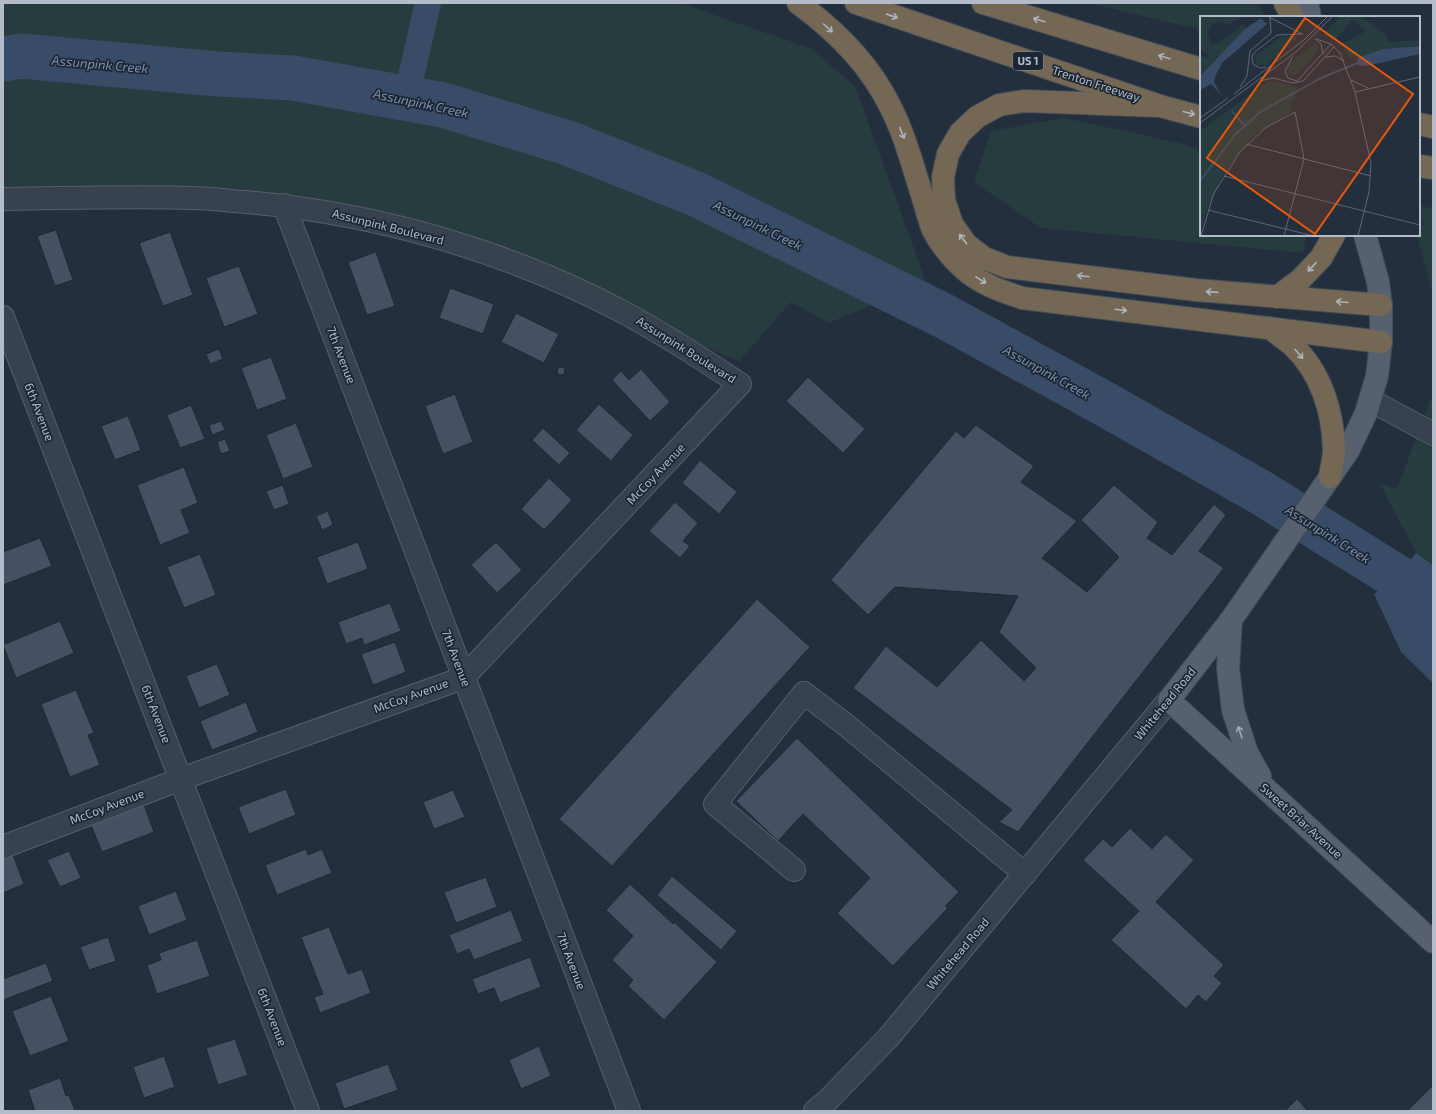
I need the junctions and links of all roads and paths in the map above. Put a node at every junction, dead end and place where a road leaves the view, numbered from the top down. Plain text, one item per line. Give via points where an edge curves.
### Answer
1 (798, 3) edge
2 (856, 3) edge
3 (1285, 3) edge
4 (1307, 3) edge
5 (985, 4) edge
6 (1292, 16) edge
7 (1310, 16) edge
8 (1200, 69) edge
9 (1160, 106) junction
10 (1200, 117) edge
11 (1420, 124) edge
12 (1433, 127) edge
13 (1420, 166) edge
14 (1433, 168) edge
15 (3, 199) edge
16 (284, 205) junction
17 (1333, 236) edge
18 (1365, 236) edge
19 (1277, 297) junction
20 (1381, 305) junction
21 (3, 317) edge
22 (1270, 328) junction
23 (1381, 342) junction
24 (740, 384) joint
25 (1370, 400) junction
26 (1433, 434) edge
27 (1327, 481) junction
28 (1231, 620) junction
29 (463, 678) junction
30 (1169, 700) junction
31 (181, 779) junction
32 (1270, 792) junction
33 (3, 847) edge
34 (794, 870) dead end
35 (1025, 874) junction
36 (1433, 942) edge
37 (308, 1111) edge
38 (629, 1111) edge
39 (815, 1111) edge

1 -> 22 highway via 843,42 870,72 890,106 904,140 933,230 949,254 970,274 995,289 1022,298
2 -> 9 highway, Trenton Freeway / US 1
3 - 6 highway
4 - 7 main road
8 -> 5 highway
9 -> 10 highway, Trenton Freeway / US 1
19 -> 9 highway via 1007,267 984,258 966,244 952,224 944,200 943,177 948,154 960,133 977,116 999,105 1024,101
11 - 12 highway
13 - 14 highway
15 - 16 street, Assunpink Boulevard via 195,198
16 - 24 street, Assunpink Boulevard via 336,213 422,233 490,254 556,280 619,310 674,341
16 - 29 street, 7th Avenue
17 -> 19 highway via 1321,258 1300,280
18 - 20 main road, Whitehead Road via 1378,282
20 -> 19 highway
20 - 23 main road, Whitehead Road
21 - 31 street, 6th Avenue
22 - 23 highway
22 -> 27 highway via 1292,346 1311,368 1323,391 1332,421 1334,452
23 - 25 main road, Whitehead Road via 1377,376
24 - 29 street, McCoy Avenue
25 - 26 street
25 - 27 main road, Whitehead Road via 1348,451
27 - 28 main road, Whitehead Road
28 - 30 main road, Whitehead Road
32 -> 28 main road via 1247,754 1233,710 1228,668
29 - 31 street, McCoy Avenue
29 - 38 street, 7th Avenue
30 - 32 main road, Sweet Briar Avenue
30 - 35 street, Whitehead Road
31 - 33 street, McCoy Avenue
31 - 37 street, 6th Avenue
32 - 36 main road, Sweet Briar Avenue
34 - 35 street via 715,804 804,693
35 - 39 street, Whitehead Road via 888,1038

